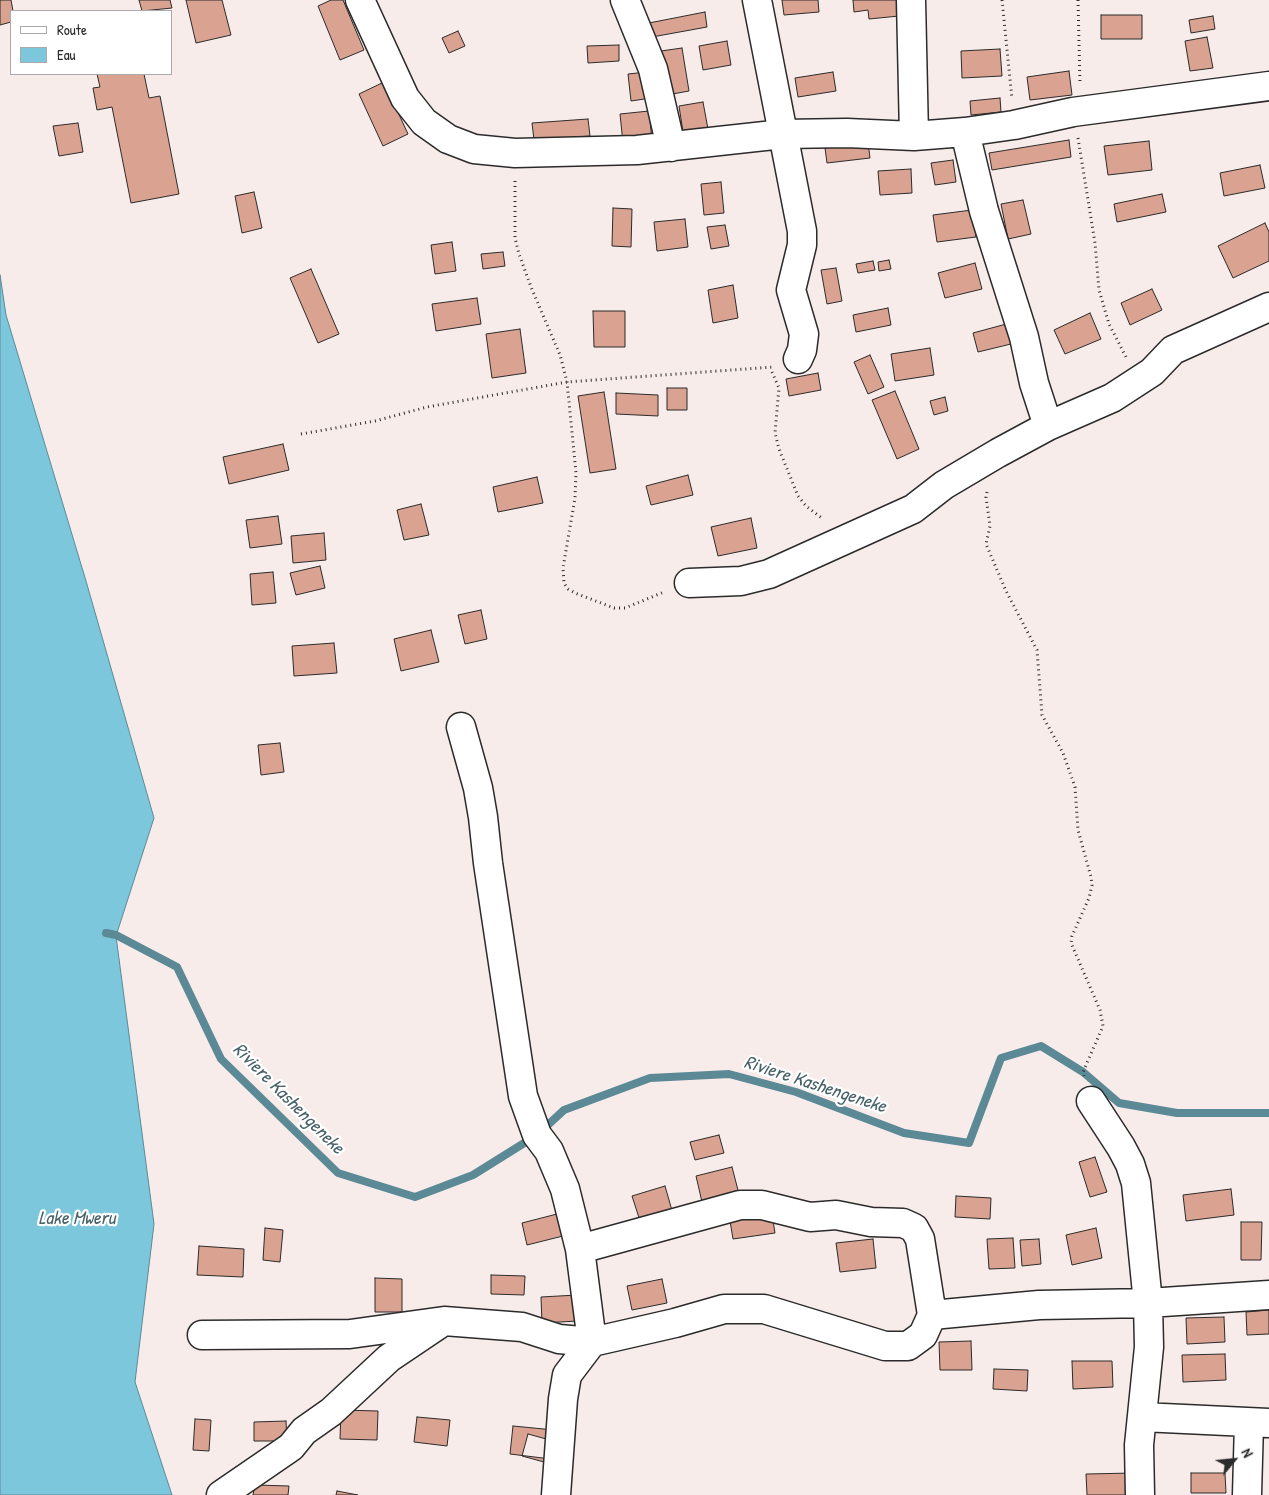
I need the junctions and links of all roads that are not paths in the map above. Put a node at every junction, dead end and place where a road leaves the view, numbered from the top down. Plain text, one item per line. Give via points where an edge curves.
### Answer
1 (360, 0) edge
2 (625, 0) edge
3 (757, 0) edge
4 (911, 0) edge
5 (1269, 86) edge
6 (965, 132) junction
7 (783, 134) junction
8 (914, 136) junction
9 (671, 146) junction
10 (1269, 306) edge
11 (798, 359) road end
12 (1048, 426) junction
13 (689, 582) road end
14 (461, 727) dead end
15 (1091, 1101) road end
16 (580, 1249) junction
17 (1269, 1296) edge
18 (1148, 1303) junction
19 (932, 1315) junction
20 (444, 1321) junction
21 (202, 1335) dead end
22 (592, 1342) junction
23 (1142, 1417) junction
24 (1259, 1423) edge
25 (221, 1495) edge
26 (556, 1495) edge
27 (1140, 1495) edge
28 (1247, 1495) edge

1 - 9 street via 405,98 424,122 448,139 474,150 515,153
2 - 9 street via 653,69
3 - 7 street
4 - 8 street
5 - 6 street via 1073,112
6 - 8 street
6 - 12 street via 984,211
7 - 8 street
7 - 9 street
7 - 11 street via 802,231 802,245 791,290 804,334
10 - 12 street via 1173,350 1152,372 1112,398
12 - 13 street via 944,485 913,509 769,574 741,581
14 - 16 street via 483,817 523,1096 537,1135 549,1151 565,1189
15 - 18 street via 1121,1146 1136,1183
16 - 19 street via 740,1205 762,1205 804,1216 836,1215 871,1222 903,1223 914,1228 920,1239
16 - 22 street
17 - 18 street
18 - 19 street via 1039,1305
18 - 23 street
19 - 22 street via 922,1335 908,1346 885,1346 764,1309 724,1309
20 - 21 street via 350,1334
20 - 22 street via 522,1327 559,1339
20 - 25 street via 389,1358 331,1412 304,1431 291,1447
22 - 26 street via 567,1375
23 - 24 street
23 - 27 street
24 - 28 street

